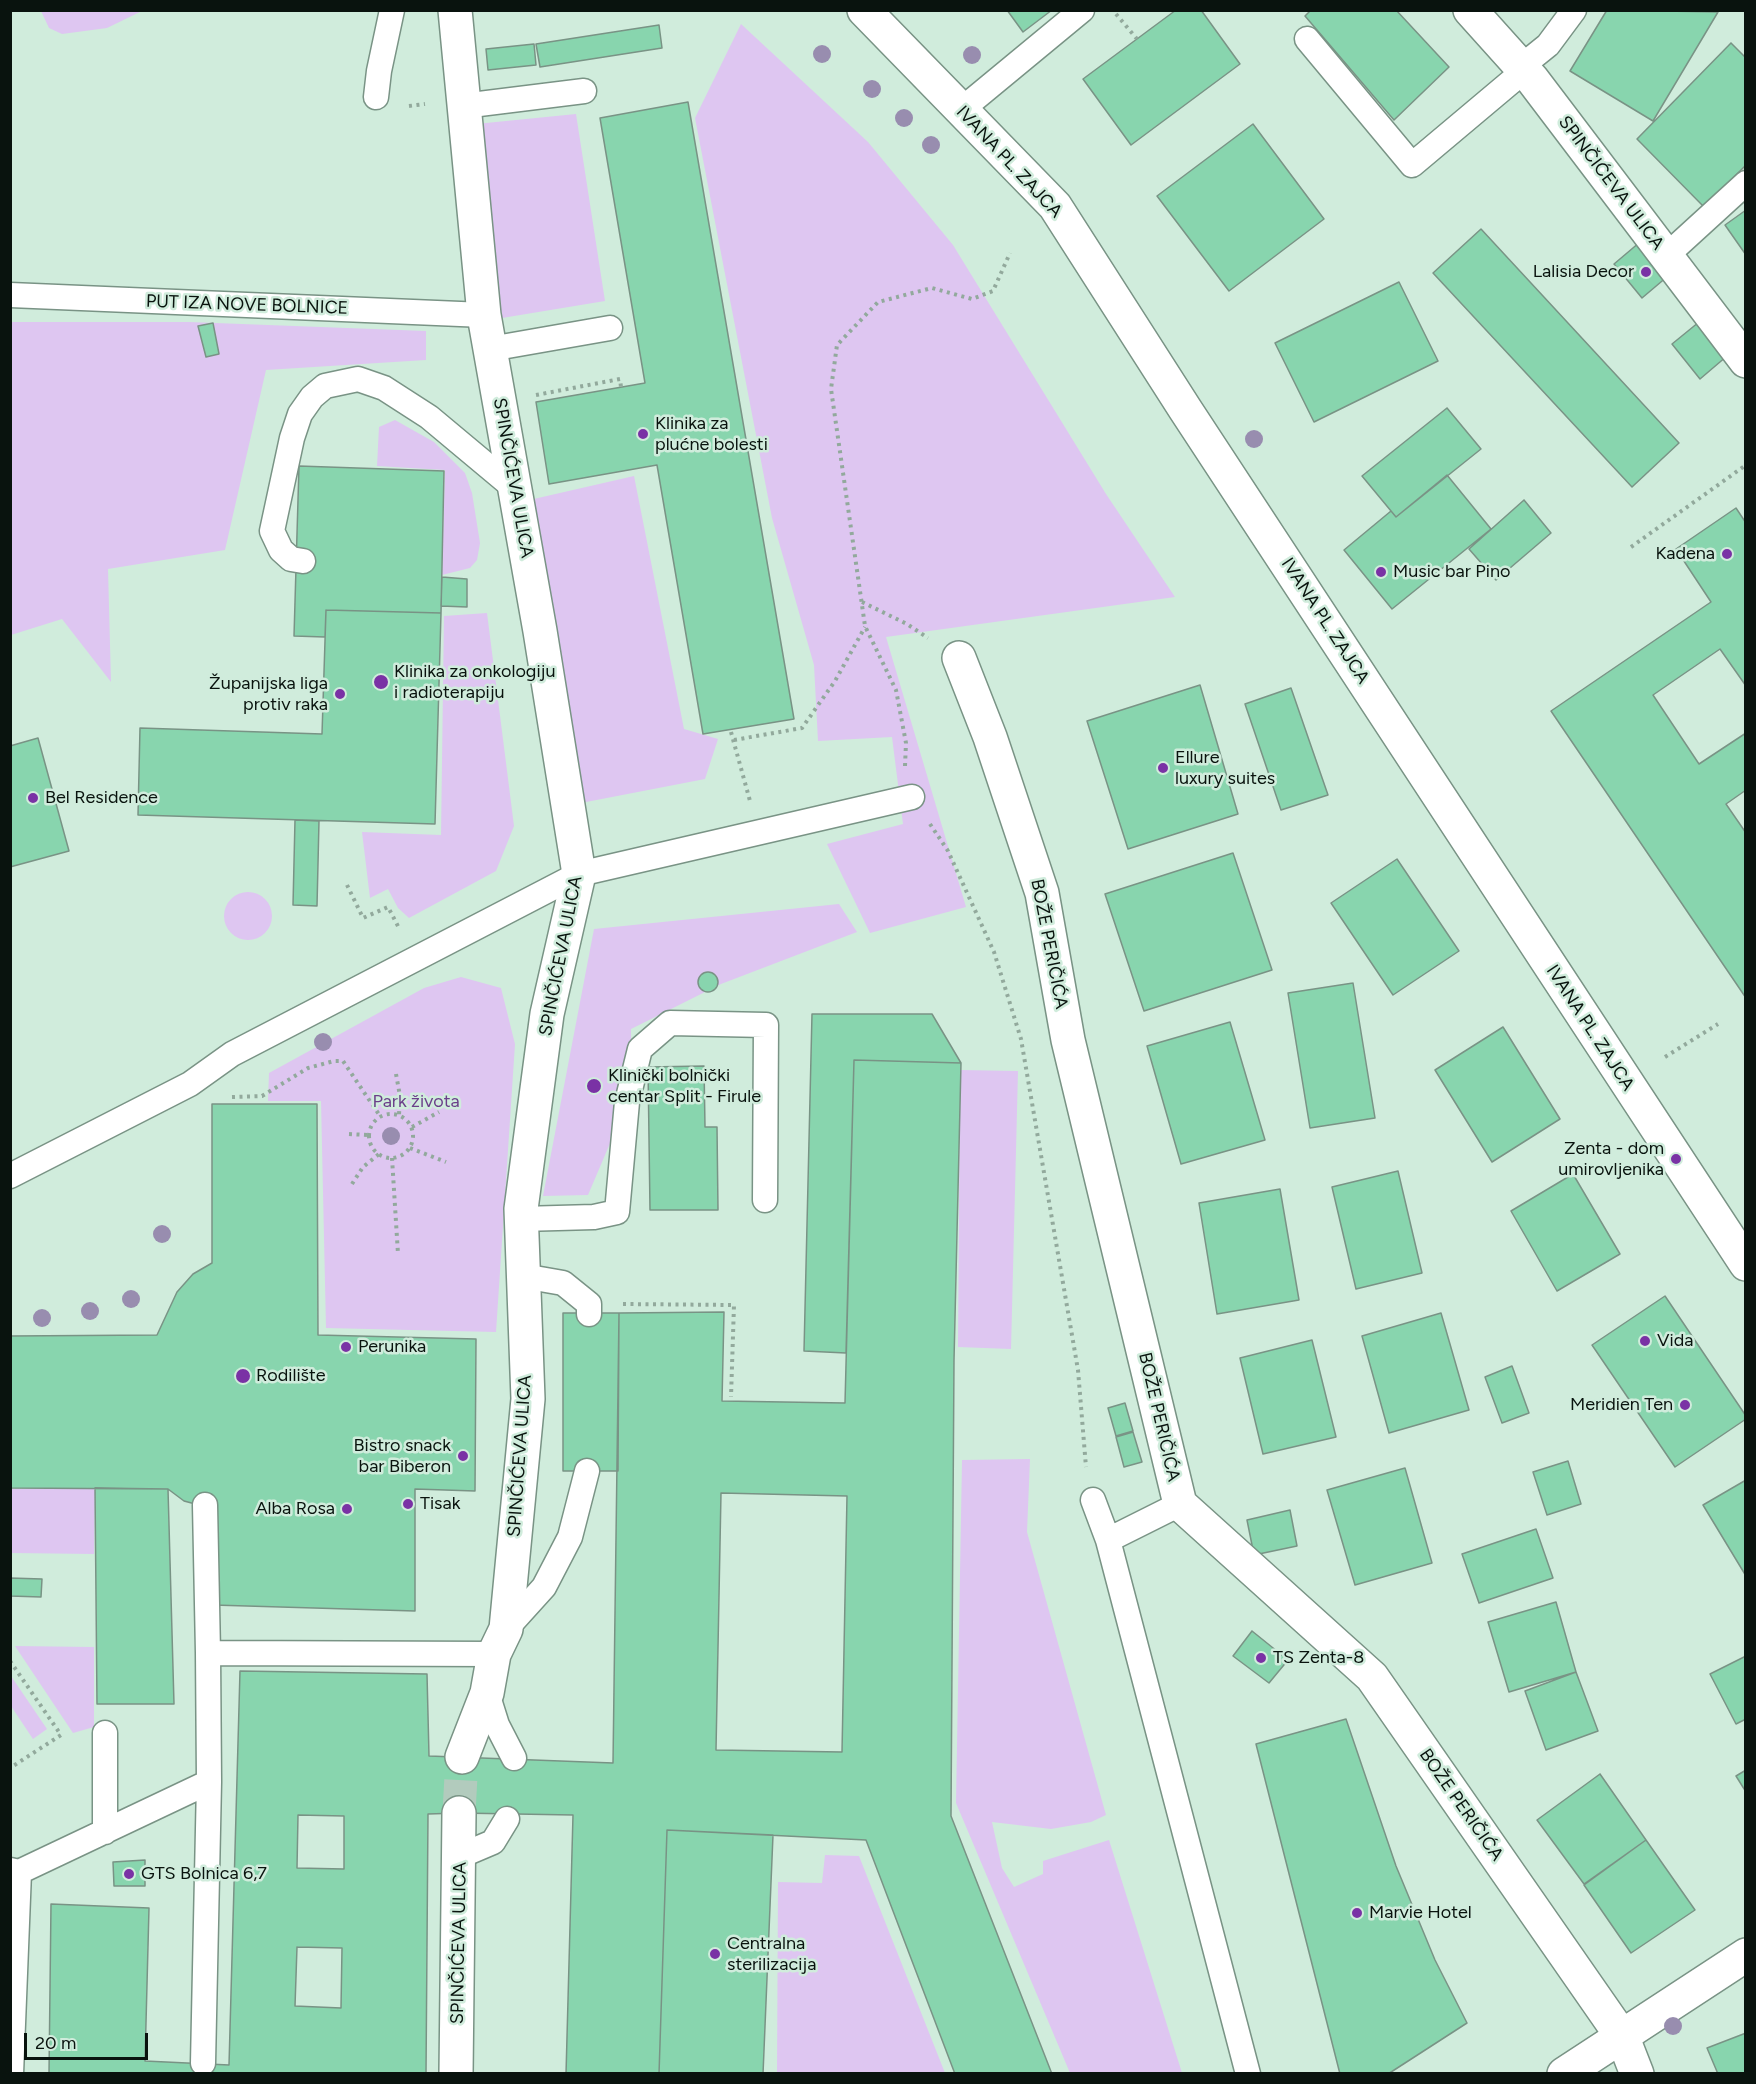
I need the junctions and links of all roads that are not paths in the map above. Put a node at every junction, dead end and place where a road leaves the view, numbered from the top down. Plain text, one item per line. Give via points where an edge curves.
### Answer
1 (392, 10) edge
2 (455, 10) edge
3 (864, 10) edge
4 (1082, 10) edge
5 (1470, 10) edge
6 (1574, 10) edge
7 (1307, 39) dead end
8 (1523, 68) junction
9 (584, 91) dead end
10 (387, 102) road end
11 (462, 103) junction
12 (961, 110) junction
13 (1746, 183) edge
14 (1666, 256) junction
15 (10, 295) edge
16 (484, 315) junction
17 (610, 328) dead end
18 (490, 349) junction
19 (1746, 361) edge
20 (514, 488) junction
21 (303, 561) dead end
22 (959, 658) dead end
23 (912, 797) road end
24 (579, 874) junction
25 (10, 1176) edge
26 (765, 1200) dead end
27 (521, 1219) junction
28 (1741, 1248) edge
29 (523, 1276) junction
30 (589, 1309) road end
31 (587, 1471) dead end
32 (1093, 1500) road end
33 (1180, 1504) junction
34 (205, 1506) dead end
35 (1108, 1540) junction
36 (500, 1641) junction
37 (208, 1653) junction
38 (488, 1693) junction
39 (105, 1733) dead end
40 (462, 1757) tunnel mouth
41 (514, 1758) dead end
42 (209, 1782) junction
43 (459, 1813) tunnel mouth
44 (507, 1819) dead end
45 (105, 1832) junction
46 (460, 1856) junction
47 (15, 1871) edge
48 (1746, 1955) edge
49 (12, 2009) edge
50 (1623, 2038) junction
51 (203, 2063) dead end
52 (11, 2073) edge
53 (456, 2073) edge
54 (1248, 2073) edge
55 (1564, 2073) edge
56 (1637, 2073) edge

1 - 10 lane via 379,71
2 - 11 street, SPINČIĆEVA ULICA
3 - 12 street, IVANA PL. ZAJCA
4 - 12 lane
5 - 8 street, SPINČIĆEVA ULICA
6 - 8 lane via 1548,45
7 - 8 lane via 1412,165
8 - 14 street, SPINČIĆEVA ULICA
9 - 11 lane
11 - 16 street, SPINČIĆEVA ULICA
12 - 28 street, IVANA PL. ZAJCA via 1054,206
13 - 14 lane
14 - 19 street, SPINČIĆEVA ULICA
15 - 16 lane, PUT IZA NOVE BOLNICE
16 - 18 street, SPINČIĆEVA ULICA
17 - 18 lane
18 - 20 street, SPINČIĆEVA ULICA
20 - 21 lane via 429,417 384,388 358,379 325,386 300,414 272,531 281,550 291,559
20 - 24 street, SPINČIĆEVA ULICA
22 - 33 street, BOŽE PERIČIĆA via 1042,893 1068,1040
23 - 24 lane
24 - 25 lane via 232,1054 190,1084
24 - 27 street, SPINČIĆEVA ULICA via 548,1014
26 - 27 lane via 766,1025 670,1023 640,1049 627,1102 616,1212 594,1217
27 - 29 street, SPINČIĆEVA ULICA
29 - 30 lane via 563,1282
29 - 36 street, SPINČIĆEVA ULICA via 528,1400
31 - 36 lane via 570,1537 544,1587
32 - 35 lane
33 - 35 lane
33 - 50 street, BOŽE PERIČIĆA via 1372,1677
34 - 37 lane
35 - 54 lane
36 - 37 lane
36 - 38 street, SPINČIĆEVA ULICA
37 - 42 lane
38 - 40 street, SPINČIĆEVA ULICA
38 - 41 lane via 496,1725
39 - 45 lane
42 - 45 lane
42 - 51 lane
43 - 46 street, SPINČIĆEVA ULICA
44 - 46 lane via 493,1842
45 - 47 lane
46 - 53 street, SPINČIĆEVA ULICA
47 - 49 lane
48 - 50 street
49 - 52 lane
50 - 55 street
50 - 56 street, BOŽE PERIČIĆA

